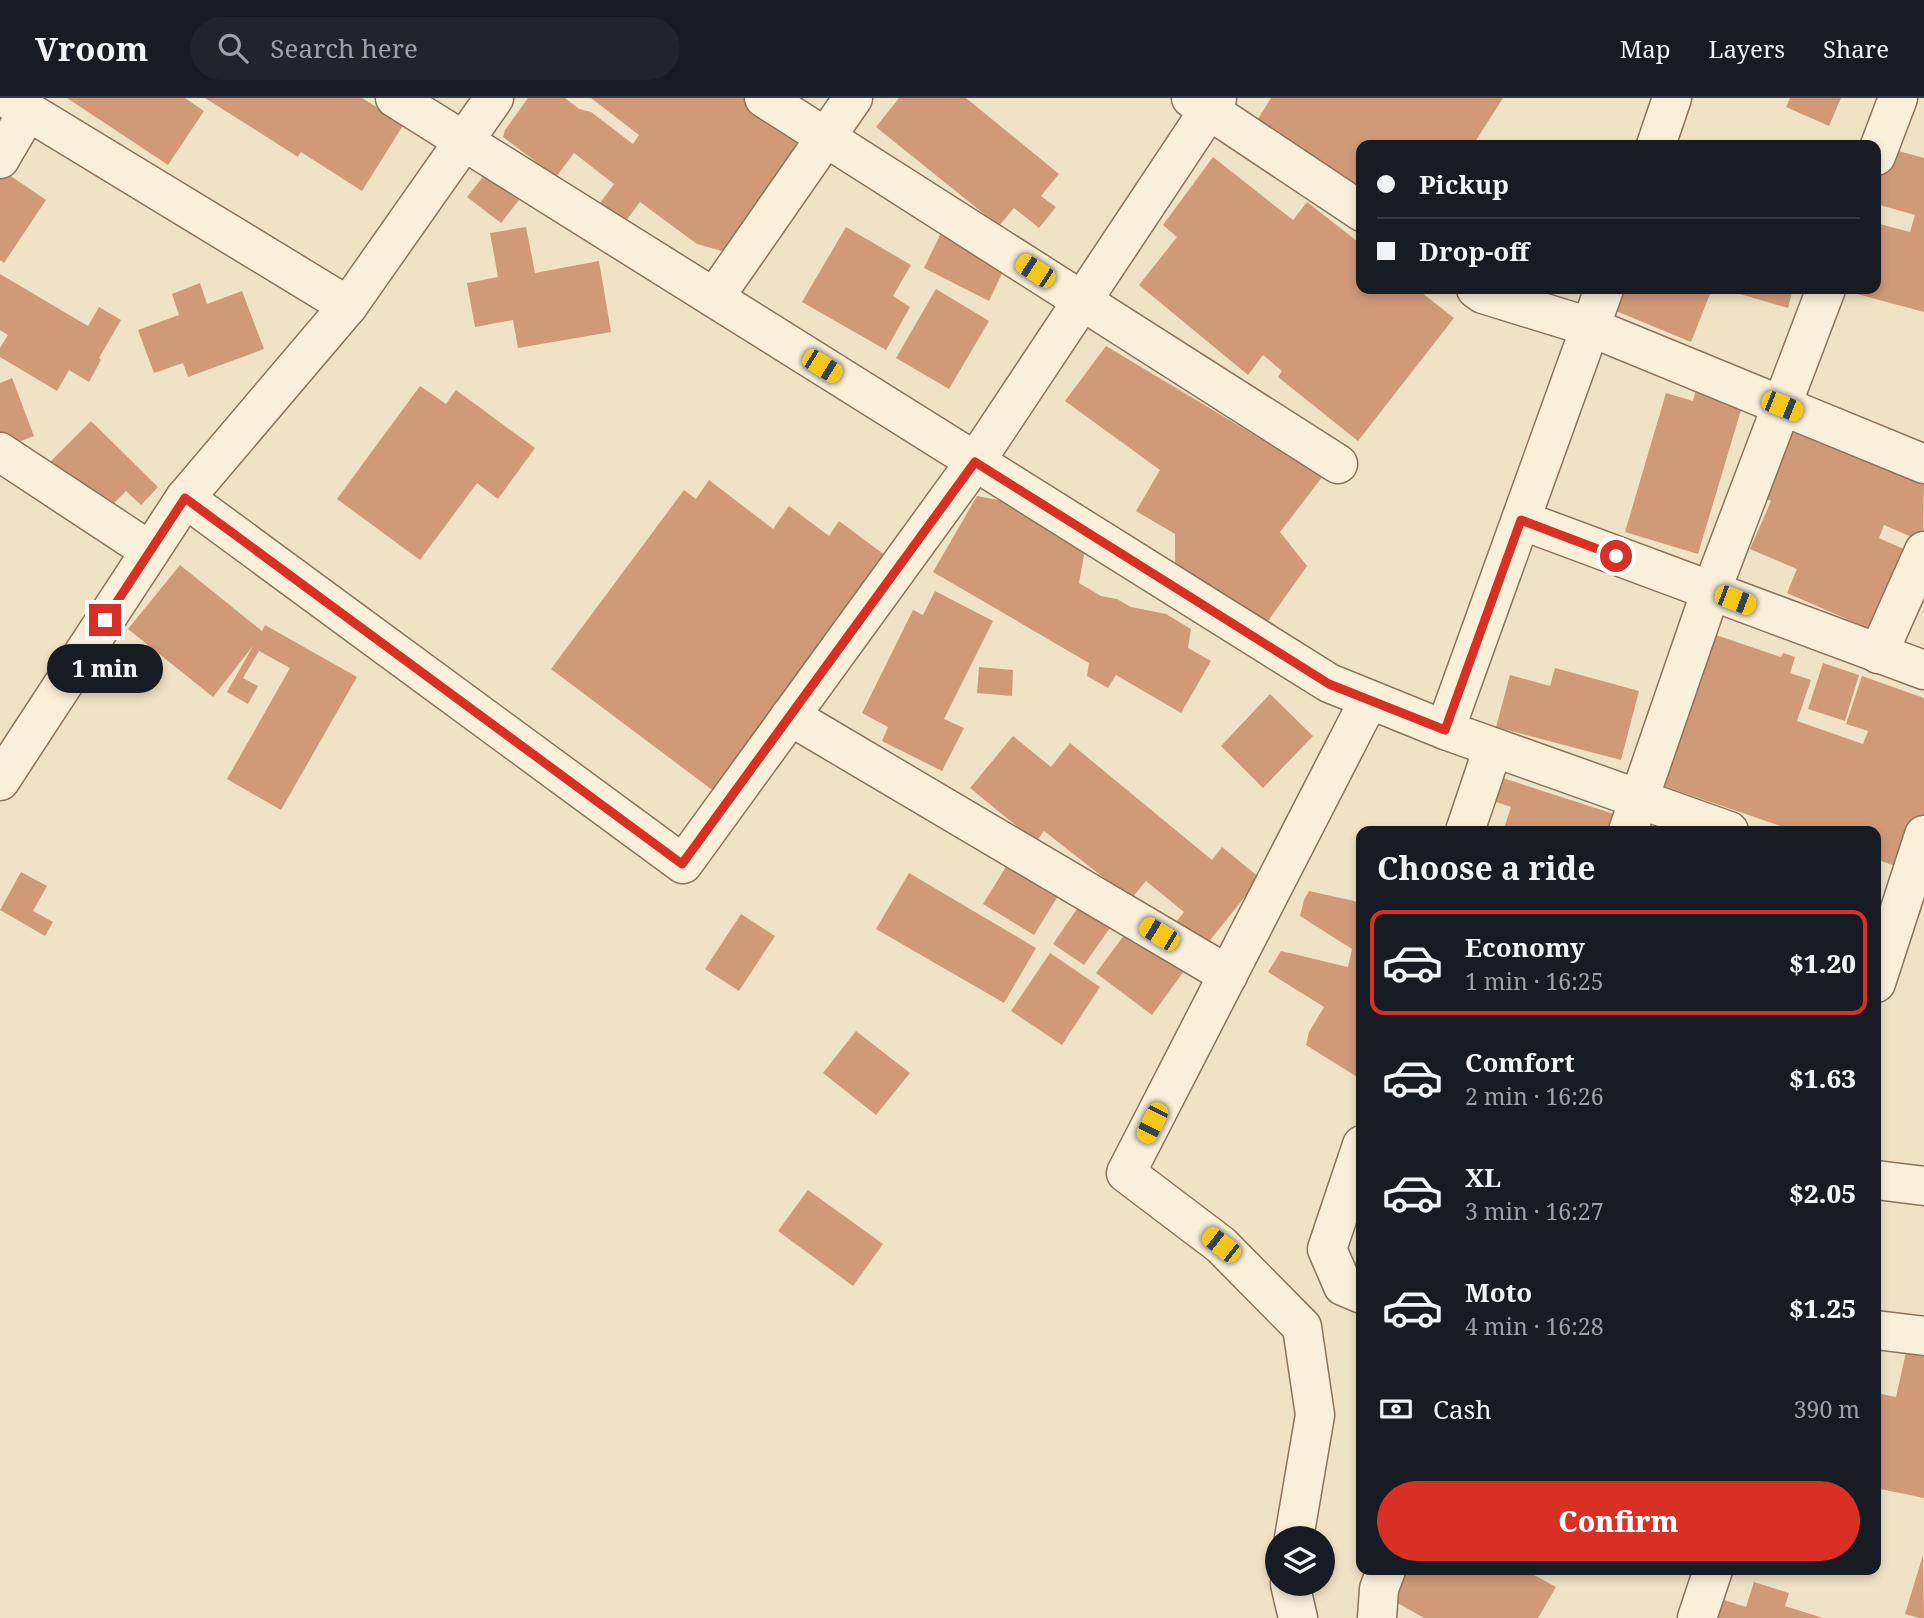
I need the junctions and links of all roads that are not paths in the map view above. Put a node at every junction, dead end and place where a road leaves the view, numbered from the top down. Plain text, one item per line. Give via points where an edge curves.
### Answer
1 (395, 98) edge
2 (494, 98) edge
3 (764, 98) edge
4 (853, 98) edge
5 (1672, 98) edge
6 (1898, 98) edge
7 (1206, 102) edge
8 (17, 104) edge
9 (825, 137) junction
10 (1658, 140) edge
11 (464, 141) junction
12 (1881, 143) edge
13 (0, 159) edge
14 (1356, 208) edge
15 (1483, 294) edge
16 (1602, 294) edge
17 (1824, 294) edge
18 (714, 298) junction
19 (1082, 301) junction
20 (348, 306) junction
21 (1590, 327) junction
22 (1782, 406) junction
23 (0, 452) edge
24 (975, 462) junction
25 (1338, 464) dead end
26 (1924, 464) edge
27 (185, 498) junction
28 (1521, 520) junction
29 (150, 551) junction
30 (1924, 551) edge
31 (1712, 592) junction
32 (1878, 654) junction
33 (1924, 670) edge
34 (1369, 700) junction
35 (790, 716) junction
36 (1445, 730) junction
37 (1493, 748) junction
38 (0, 781) edge
39 (1633, 815) edge
40 (1467, 826) edge
41 (1699, 826) edge
42 (1924, 835) edge
43 (1902, 892) edge
44 (1881, 966) edge
45 (1228, 975) junction
46 (1356, 1163) edge
47 (1881, 1181) edge
48 (1924, 1186) edge
49 (1356, 1291) edge
50 (1881, 1331) edge
51 (1924, 1336) edge
52 (1296, 1526) edge
53 (1384, 1575) edge
54 (1711, 1575) edge
55 (1293, 1596) edge
56 (1298, 1618) edge
57 (1377, 1618) edge
58 (1697, 1618) edge

1 - 11 street
2 - 11 street
3 - 9 street
4 - 9 street
5 - 10 street
6 - 12 street
7 - 14 street
7 - 19 street
8 - 13 street
8 - 20 street
9 - 18 street
9 - 19 street
11 - 18 street
11 - 20 street
15 - 21 street
16 - 21 street
17 - 22 street
18 - 24 street
19 - 24 street
19 - 25 street
20 - 27 street
21 - 22 street
21 - 28 street
22 - 26 street
22 - 31 street
23 - 29 street
24 - 34 street via 1329,684
24 - 35 street
27 - 29 street
27 - 35 street via 682,864
28 - 31 street
28 - 36 street
29 - 38 street
30 - 32 street
31 - 32 street
31 - 39 street
32 - 33 street
34 - 36 street
34 - 45 street
35 - 45 street
36 - 37 street
37 - 39 street
37 - 40 street
39 - 41 street
42 - 43 street
43 - 44 street
45 - 52 street via 1126,1173 1221,1245 1302,1327 1315,1415
46 - 49 street via 1327,1249 1343,1286
47 - 48 street
50 - 51 street
53 - 57 street
54 - 58 street
55 - 56 street

